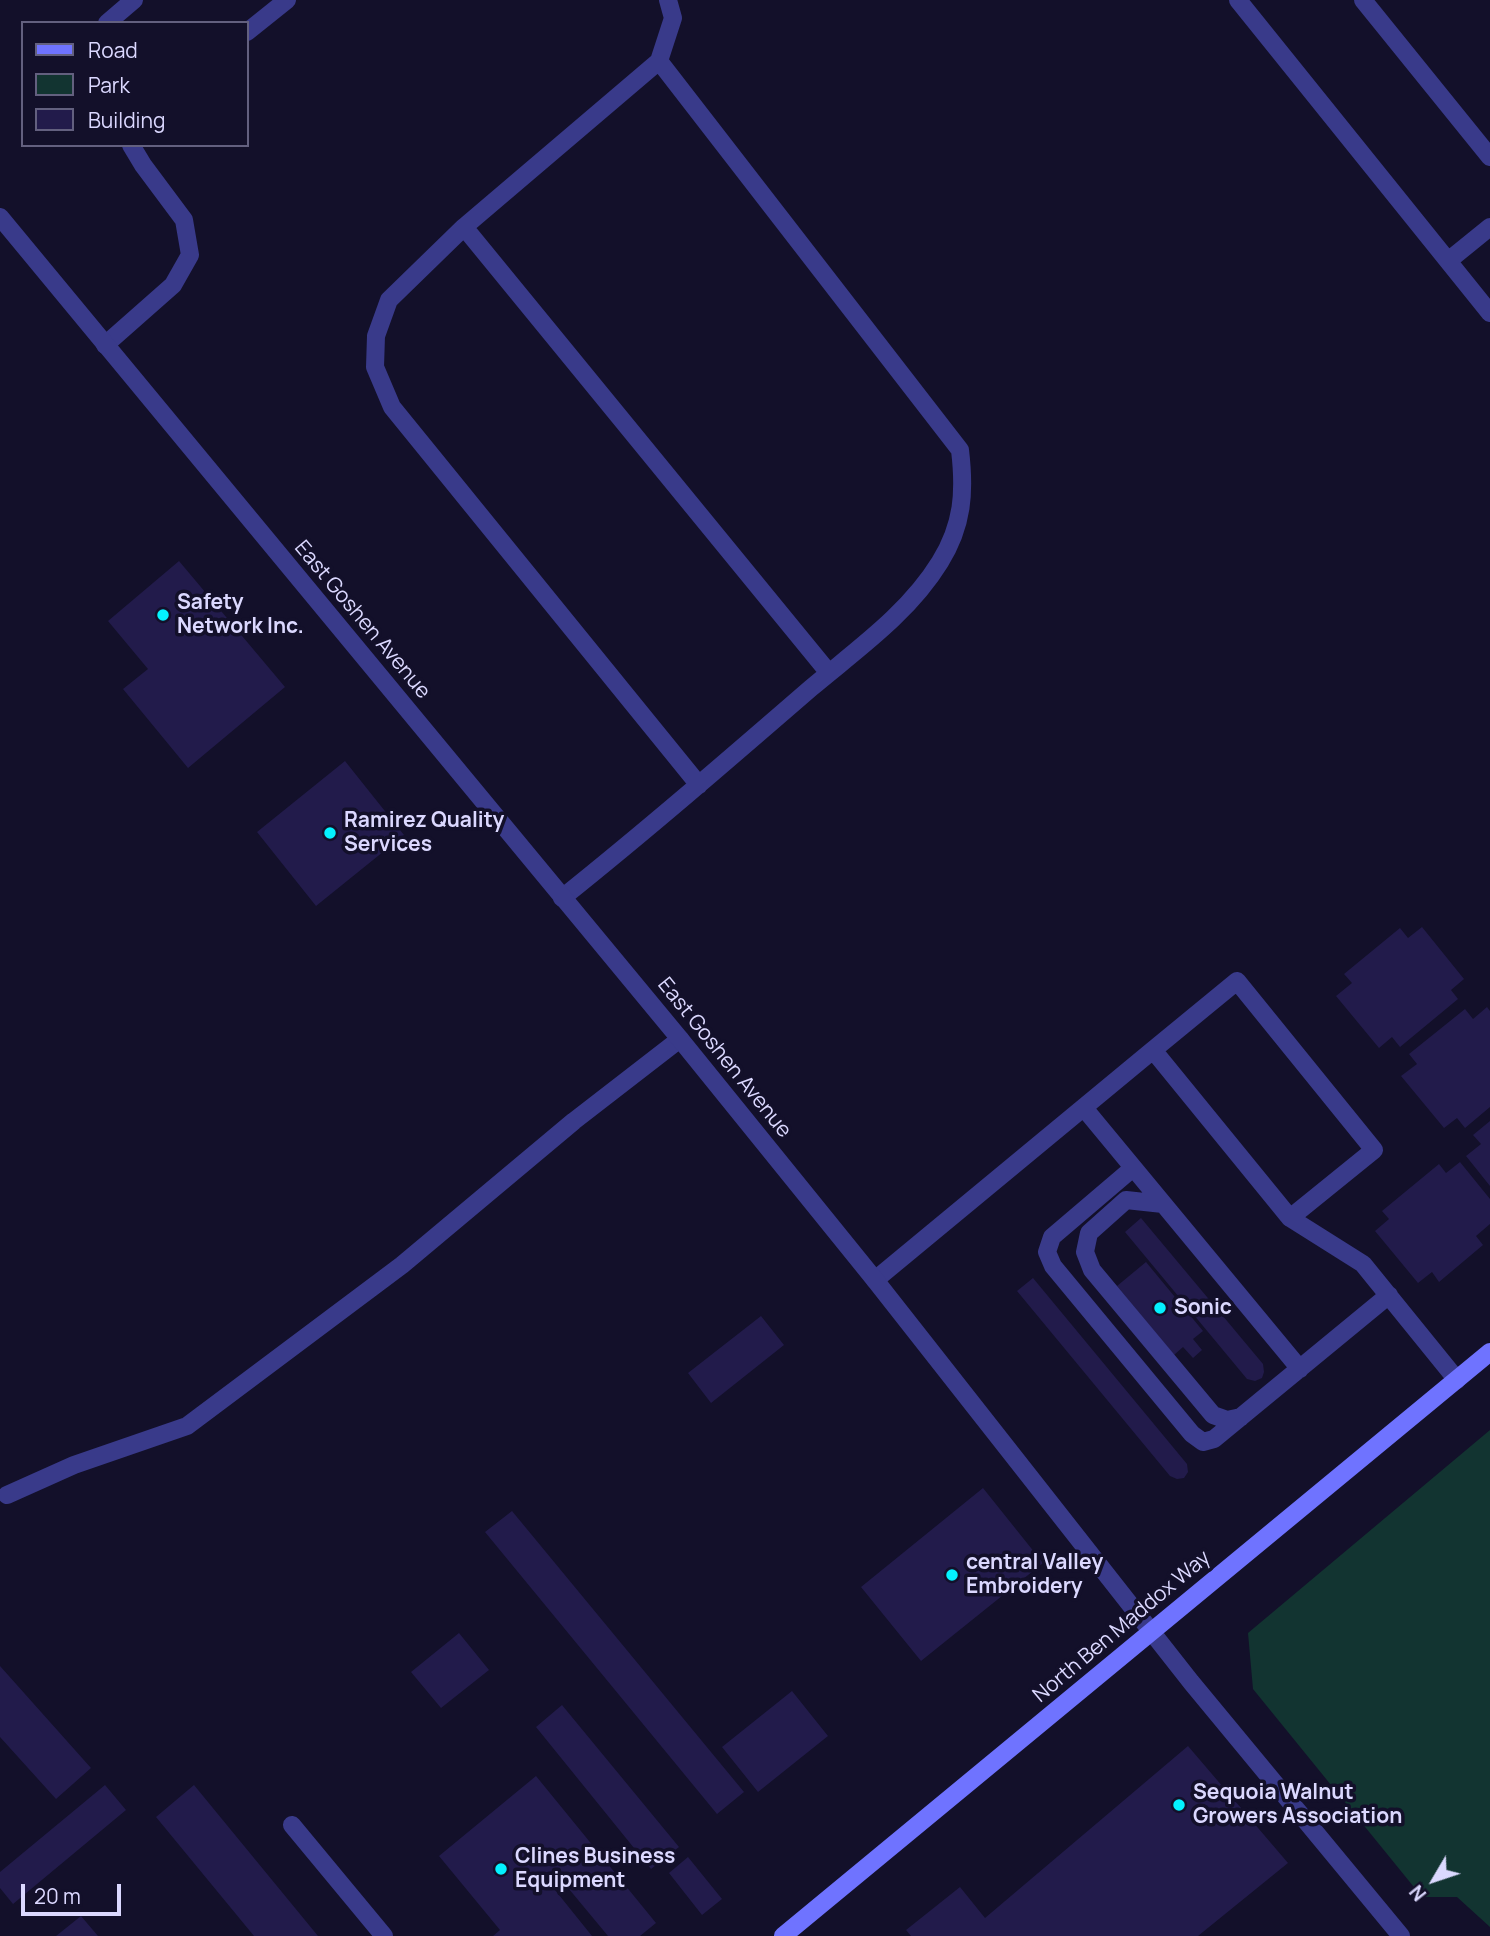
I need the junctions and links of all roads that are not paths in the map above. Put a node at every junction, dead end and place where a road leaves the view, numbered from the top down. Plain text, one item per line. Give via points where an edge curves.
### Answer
1 (134, 0) edge
2 (287, 0) edge
3 (668, 0) edge
4 (1238, 0) edge
5 (1363, 0) edge
6 (109, 21) edge
7 (248, 31) edge
8 (659, 61) junction
9 (132, 147) edge
10 (1490, 157) edge
11 (0, 217) edge
12 (464, 227) junction
13 (1490, 227) edge
14 (1448, 261) junction
15 (1490, 313) edge
16 (105, 345) junction
17 (829, 673) junction
18 (699, 785) junction
19 (562, 898) junction
20 (680, 1039) junction
21 (1153, 1050) junction
22 (1084, 1108) junction
23 (1133, 1168) junction
24 (1163, 1204) junction
25 (1290, 1218) junction
26 (875, 1280) junction
27 (1389, 1295) junction
28 (1490, 1352) edge
29 (1300, 1369) junction
30 (1457, 1380) junction
31 (1241, 1418) junction
32 (7, 1495) dead end
33 (1152, 1631) junction
34 (292, 1825) dead end
35 (384, 1936) edge
36 (783, 1936) edge
37 (1401, 1936) edge

1 - 6 street
2 - 7 street
3 - 8 street via 673,18
4 - 14 street
5 - 10 street
8 - 12 street
8 - 17 street via 960,450 961,510 940,562 908,604
9 - 16 street via 184,220 190,255 173,285
11 - 16 street, East Goshen Avenue
12 - 17 street
12 - 18 street via 389,300 376,336 375,367 392,407
13 - 14 street
14 - 15 street
16 - 19 street, East Goshen Avenue
17 - 18 street
18 - 19 street
19 - 20 street, East Goshen Avenue
20 - 26 street, East Goshen Avenue
20 - 32 street via 402,1265 187,1426 74,1465
21 - 22 street
21 - 25 street
21 - 25 street via 1237,981 1246,992 1374,1150
22 - 23 street
22 - 26 street
23 - 24 street
23 - 31 street via 1052,1237 1046,1252 1192,1434 1203,1441 1214,1439
24 - 29 street
24 - 31 street via 1126,1200 1089,1233 1085,1252 1092,1270 1213,1415
25 - 27 street via 1363,1264
26 - 33 street, East Goshen Avenue
27 - 29 street
27 - 30 street
28 - 30 main road, North Ben Maddox Way
29 - 31 street
30 - 33 main road, North Ben Maddox Way
33 - 36 main road, North Ben Maddox Way
33 - 37 street, East Goshen Avenue
34 - 35 street

